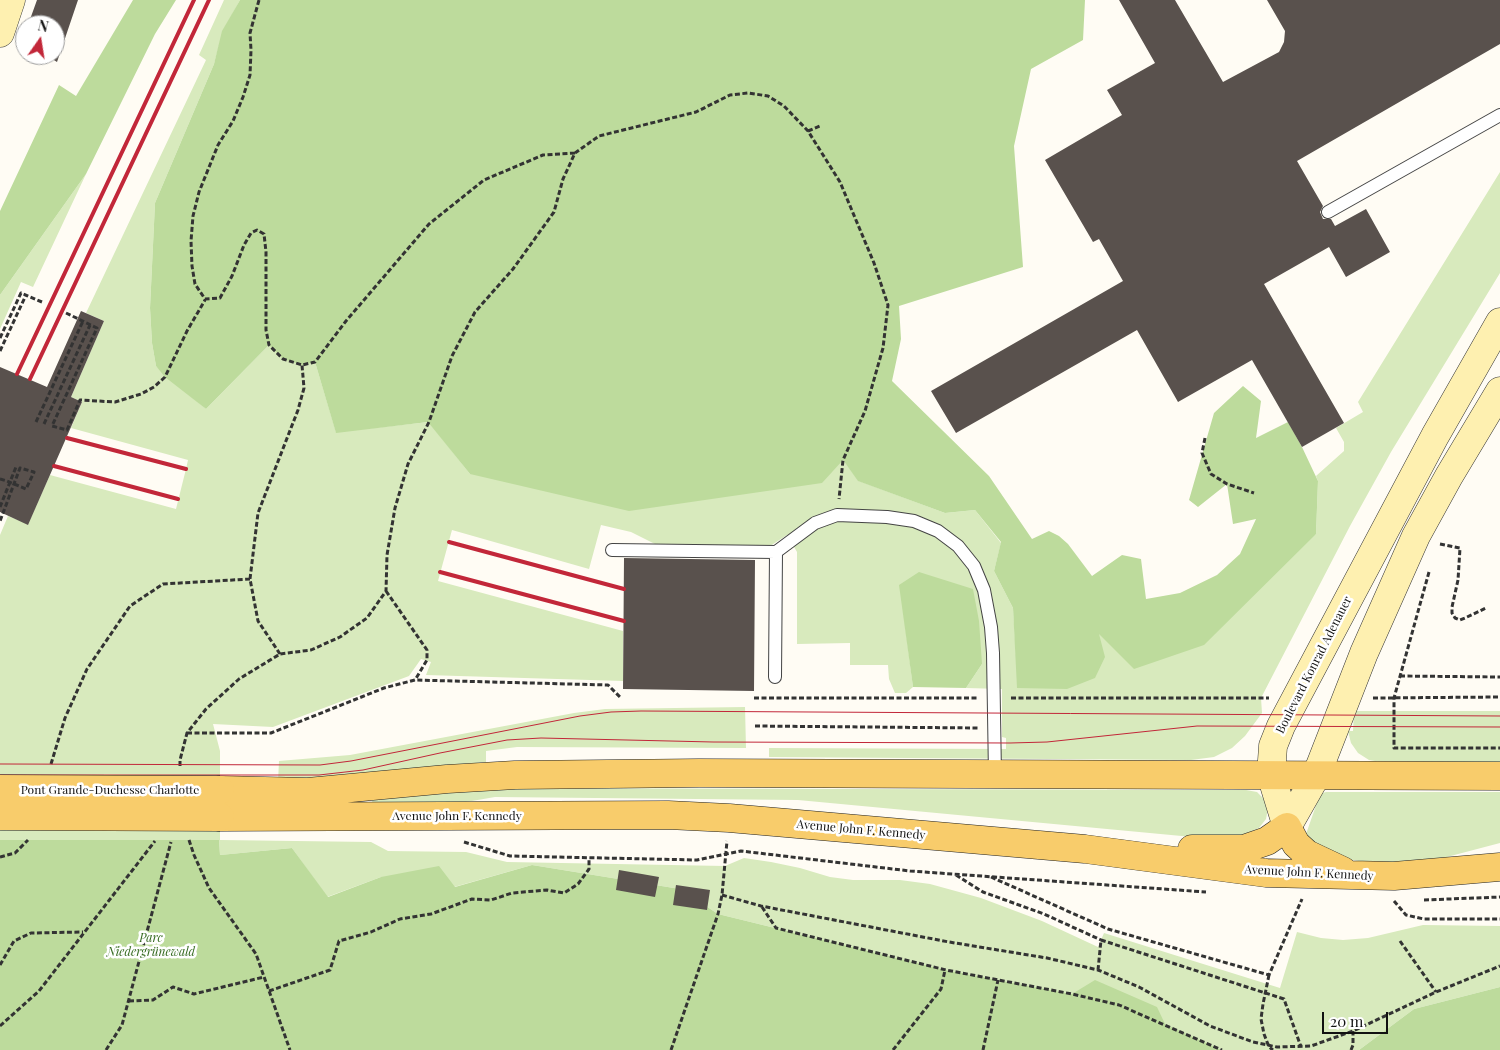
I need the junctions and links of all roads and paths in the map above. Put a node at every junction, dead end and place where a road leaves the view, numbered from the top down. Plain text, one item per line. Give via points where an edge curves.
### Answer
1 (11, 0) edge
2 (259, 0) edge
3 (0, 33) edge
4 (1500, 115) edge
5 (820, 126) dead end
6 (808, 131) junction
7 (575, 153) junction
8 (1328, 212) dead end
9 (26, 295) junction
10 (205, 300) junction
11 (42, 302) dead end
12 (66, 313) dead end
13 (83, 321) junction
14 (1500, 322) edge
15 (90, 325) junction
16 (0, 338) edge
17 (0, 352) edge
18 (302, 365) junction
19 (1500, 391) edge
20 (36, 422) dead end
21 (44, 424) dead end
22 (1206, 438) dead end
23 (16, 467) dead end
24 (0, 478) edge
25 (1254, 493) dead end
26 (0, 507) edge
27 (837, 515) junction
28 (0, 521) edge
29 (1437, 543) dead end
30 (612, 550) dead end
31 (776, 552) junction
32 (1429, 572) dead end
33 (250, 580) junction
34 (386, 591) junction
35 (1486, 608) dead end
36 (280, 654) junction
37 (1400, 676) junction
38 (775, 677) dead end
39 (1500, 677) edge
40 (415, 680) junction
41 (1500, 697) edge
42 (621, 698) dead end
43 (1394, 698) junction
44 (755, 726) dead end
45 (994, 728) junction
46 (1500, 748) edge
47 (51, 765) dead end
48 (994, 775) junction
49 (1271, 775) junction
50 (1316, 776) junction
51 (1500, 776) edge
52 (0, 789) edge
53 (0, 816) edge
54 (220, 817) joint
55 (729, 818) junction
56 (1287, 827) junction
57 (31, 832) dead end
58 (188, 837) dead end
59 (172, 838) dead end
60 (156, 840) dead end
61 (458, 840) dead end
62 (1086, 849) junction
63 (726, 854) junction
64 (0, 857) edge
65 (589, 858) junction
66 (1500, 867) edge
67 (954, 874) junction
68 (988, 876) junction
69 (1353, 876) junction
70 (1214, 893) dead end
71 (722, 895) junction
72 (1500, 897) edge
73 (1292, 899) dead end
74 (1302, 899) junction
75 (1311, 900) dead end
76 (1423, 900) dead end
77 (1385, 901) dead end
78 (1394, 901) junction
79 (1404, 901) dead end
80 (761, 906) junction
81 (1500, 919) edge
82 (84, 932) junction
83 (1101, 940) junction
84 (1400, 940) dead end
85 (0, 965) edge
86 (1500, 966) edge
87 (946, 970) junction
88 (1098, 970) junction
89 (1269, 975) junction
90 (264, 977) junction
91 (998, 980) junction
92 (269, 992) junction
93 (1436, 992) junction
94 (129, 1001) junction
95 (0, 1026) edge
96 (1353, 1031) junction
97 (1311, 1046) junction
98 (1301, 1047) junction
99 (106, 1050) edge
100 (290, 1050) edge
101 (671, 1050) edge
102 (893, 1050) edge
103 (983, 1050) edge
104 (1222, 1050) edge
105 (1273, 1050) edge
106 (1309, 1050) edge
107 (1352, 1050) edge

1 - 3 main road
2 - 10 path via 250,33 250,74 244,96 218,146 193,216 192,266 195,284
4 - 8 lane
5 - 6 path
6 - 7 path via 784,106 768,96 748,93 730,96 696,112 599,136
6 - 27 path via 840,182 874,262 888,305 883,348 865,411 843,460
7 - 18 path via 543,156 484,180 429,224 315,362
7 - 34 path via 563,179 554,212 513,269 475,312 452,356 428,422 408,464 395,508 387,554
9 - 11 path
9 - 16 path via 20,293
9 - 17 path
10 - 15 path via 165,377 154,387 116,402 80,400 67,430 52,426 97,328
10 - 18 path via 220,298 252,233 257,230 264,234 269,345 283,359
12 - 13 path
13 - 15 path
13 - 20 path
14 - 49 main road, Boulevard Konrad Adenauer via 1434,436 1282,726 1273,746
15 - 21 path
18 - 33 path via 304,388 298,410 258,513
19 - 50 main road via 1416,536 1364,653
22 - 25 path via 1202,453 1211,474 1227,484
23 - 26 path
24 - 28 path via 13,484 20,486 26,489 34,472 20,468 17,476 14,485
27 - 31 lane via 815,524
27 - 45 lane via 914,520 938,531 958,546 974,566 984,590 991,627
29 - 35 path via 1460,548 1452,607 1455,618 1460,620
30 - 31 lane
31 - 38 lane
32 - 37 path
33 - 36 path via 258,621
33 - 47 path via 163,584 130,606 88,669 65,718
34 - 36 path via 367,618 340,637 311,650
34 - 40 path via 427,650 426,660
36 - 40 path via 240,680 206,709 187,734 271,733 384,688
37 - 39 path
37 - 43 path
40 - 42 path via 608,685
41 - 43 path
43 - 46 path via 1394,748
44 - 45 path
45 - 48 lane
48 - 49 main road
48 - 52 main road, Pont Grande-Duchesse Charlotte, bridge via 515,775 308,792
49 - 50 main road
49 - 56 main road, Boulevard Konrad Adenauer
50 - 51 main road
50 - 56 main road
53 - 54 main road, Pont Grande-Duchesse Charlotte, bridge
54 - 55 main road, Avenue John F. Kennedy via 668,815
55 - 62 main road, Avenue John F. Kennedy
55 - 63 path
56 - 62 main road via 1267,841 1244,849
56 - 69 main road via 1296,844 1307,854
57 - 64 path via 28,841 15,853
58 - 90 path via 209,888 256,954
59 - 94 path
60 - 82 path
61 - 65 path, Avenue John F. Kennedy via 510,856
62 - 69 main road, Avenue John F. Kennedy via 1266,873
63 - 65 path, Avenue John F. Kennedy via 697,860
63 - 67 path, Avenue John F. Kennedy via 741,851
63 - 71 path
65 - 92 path via 589,869 578,884 564,894 546,890 512,893 491,900 472,899 432,914 400,919 339,941 330,970
66 - 69 main road, Avenue John F. Kennedy via 1394,876
67 - 68 path, Avenue John F. Kennedy
67 - 83 path via 983,892 1044,914
68 - 70 path, Avenue John F. Kennedy
68 - 89 path via 1108,929
71 - 80 path
71 - 101 path
72 - 76 path
73 - 74 path
74 - 75 path
74 - 89 path
77 - 78 path
78 - 79 path
78 - 81 path via 1406,914 1424,919
80 - 87 path via 776,928
80 - 88 path
82 - 85 path via 31,933 14,940
82 - 95 path via 38,991
83 - 88 path
83 - 98 path via 1284,999
84 - 93 path
86 - 93 path
87 - 91 path
87 - 102 path via 941,989
88 - 98 path via 1139,986 1210,1026 1253,1042
89 - 105 path, bridge via 1262,1018 1264,1034
90 - 92 path
90 - 94 path via 194,994 173,987 153,1000
91 - 103 path
91 - 104 path via 1119,1005
92 - 100 path
93 - 96 path
94 - 99 path via 122,1025
96 - 97 path
96 - 107 path
97 - 98 path
97 - 106 path

